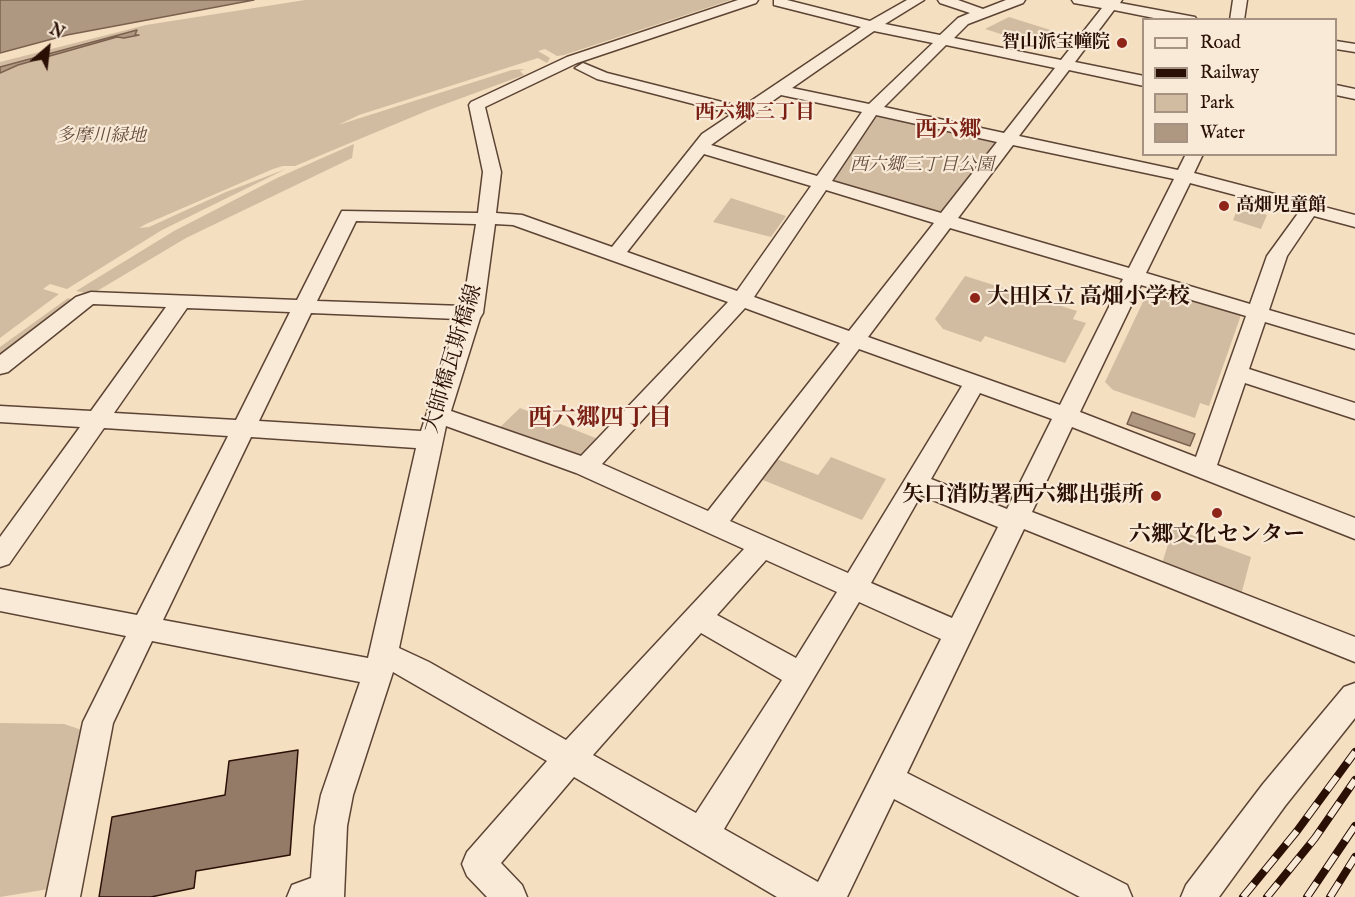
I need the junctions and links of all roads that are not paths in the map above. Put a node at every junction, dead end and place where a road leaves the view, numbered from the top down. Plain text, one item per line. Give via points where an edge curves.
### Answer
1 (751, 0) edge
2 (917, 0) edge
3 (945, 0) edge
4 (1018, 0) edge
5 (1078, 0) edge
6 (1240, 0) edge
7 (782, 1) edge
8 (1112, 3) edge
9 (982, 13) junction
10 (1181, 18) edge
11 (1237, 18) edge
12 (872, 26) junction
13 (944, 41) junction
14 (1337, 45) edge
15 (1355, 48) edge
16 (1064, 65) junction
17 (583, 68) junction
18 (1142, 81) edge
19 (780, 90) junction
20 (477, 110) junction
21 (871, 111) junction
22 (745, 113) junction
23 (1008, 139) junction
24 (700, 147) junction
25 (1194, 156) edge
26 (1184, 176) junction
27 (822, 183) junction
28 (1310, 209) junction
29 (486, 218) junction
30 (947, 220) junction
31 (1355, 221) edge
32 (616, 254) junction
33 (1134, 276) junction
34 (742, 299) junction
35 (180, 303) junction
36 (303, 307) junction
37 (473, 313) junction
38 (1257, 313) junction
39 (853, 339) junction
40 (1355, 342) edge
41 (0, 367) edge
42 (1237, 373) junction
43 (975, 383) junction
44 (1355, 411) edge
45 (0, 414) edge
46 (1065, 415) junction
47 (96, 420) junction
48 (241, 429) junction
49 (433, 429) junction
50 (585, 467) junction
51 (1203, 469) junction
52 (915, 483) junction
53 (1015, 519) junction
54 (712, 525) junction
55 (1355, 529) edge
56 (762, 547) junction
57 (0, 557) edge
58 (853, 588) junction
59 (0, 600) edge
60 (698, 618) junction
61 (147, 627) junction
62 (958, 634) junction
63 (1355, 650) edge
64 (381, 665) junction
65 (801, 676) junction
66 (1355, 696) edge
67 (570, 758) junction
68 (887, 779) junction
69 (702, 834) junction
70 (319, 895) edge
71 (63, 897) edge
72 (510, 897) edge
73 (810, 897) edge
74 (829, 897) edge
75 (1115, 897) edge
76 (1198, 897) edge

1 - 20 street via 572,60 494,95 479,103
2 - 12 street
3 - 9 street
4 - 9 street
5 - 8 street
6 - 11 street
7 - 12 street
7 - 17 street
8 - 10 street
8 - 16 street
9 - 13 street via 963,21
12 - 13 street
12 - 19 street
13 - 16 street
13 - 21 street
14 - 15 street
16 - 18 street
16 - 23 street
17 - 20 street
17 - 22 street
19 - 21 street
19 - 22 street
20 - 29 street, 大師橋瓦斯橋線 via 492,172
21 - 23 street
21 - 27 street
22 - 24 street
23 - 26 street
23 - 30 street
24 - 27 street
24 - 32 street
25 - 26 street
26 - 28 street
26 - 33 street
27 - 30 street
27 - 34 street
28 - 31 street
28 - 38 street via 1277,256
29 - 32 street via 515,219
29 - 36 street via 349,215
29 - 37 street, 大師橋瓦斯橋線
30 - 33 street
30 - 39 street
32 - 34 street
33 - 38 street
33 - 46 street
34 - 39 street
34 - 50 street
35 - 36 street
35 - 41 street via 87,299
35 - 47 street
36 - 37 street
36 - 48 street
37 - 49 street, 大師橋瓦斯橋線
38 - 40 street
38 - 42 street
39 - 43 street
39 - 54 street
42 - 44 street
42 - 51 street
43 - 46 street
43 - 52 street
45 - 47 street
46 - 51 street
46 - 53 street
47 - 48 street
47 - 57 street
48 - 49 street
48 - 61 street
49 - 50 street via 457,420
49 - 64 street, 大師橋瓦斯橋線
50 - 54 street
51 - 55 street
52 - 53 street
52 - 58 street
53 - 62 street
53 - 63 street
54 - 56 street
56 - 58 street
56 - 60 street
58 - 62 street
58 - 65 street
59 - 61 street
60 - 65 street
60 - 67 street
61 - 64 street
61 - 71 street via 98,722
62 - 68 street
64 - 67 street via 401,661
64 - 70 street, 大師橋瓦斯橋線 via 338,795
65 - 69 street
66 - 76 street
67 - 69 street
67 - 72 street via 479,864
68 - 74 street
68 - 75 street
69 - 73 street

